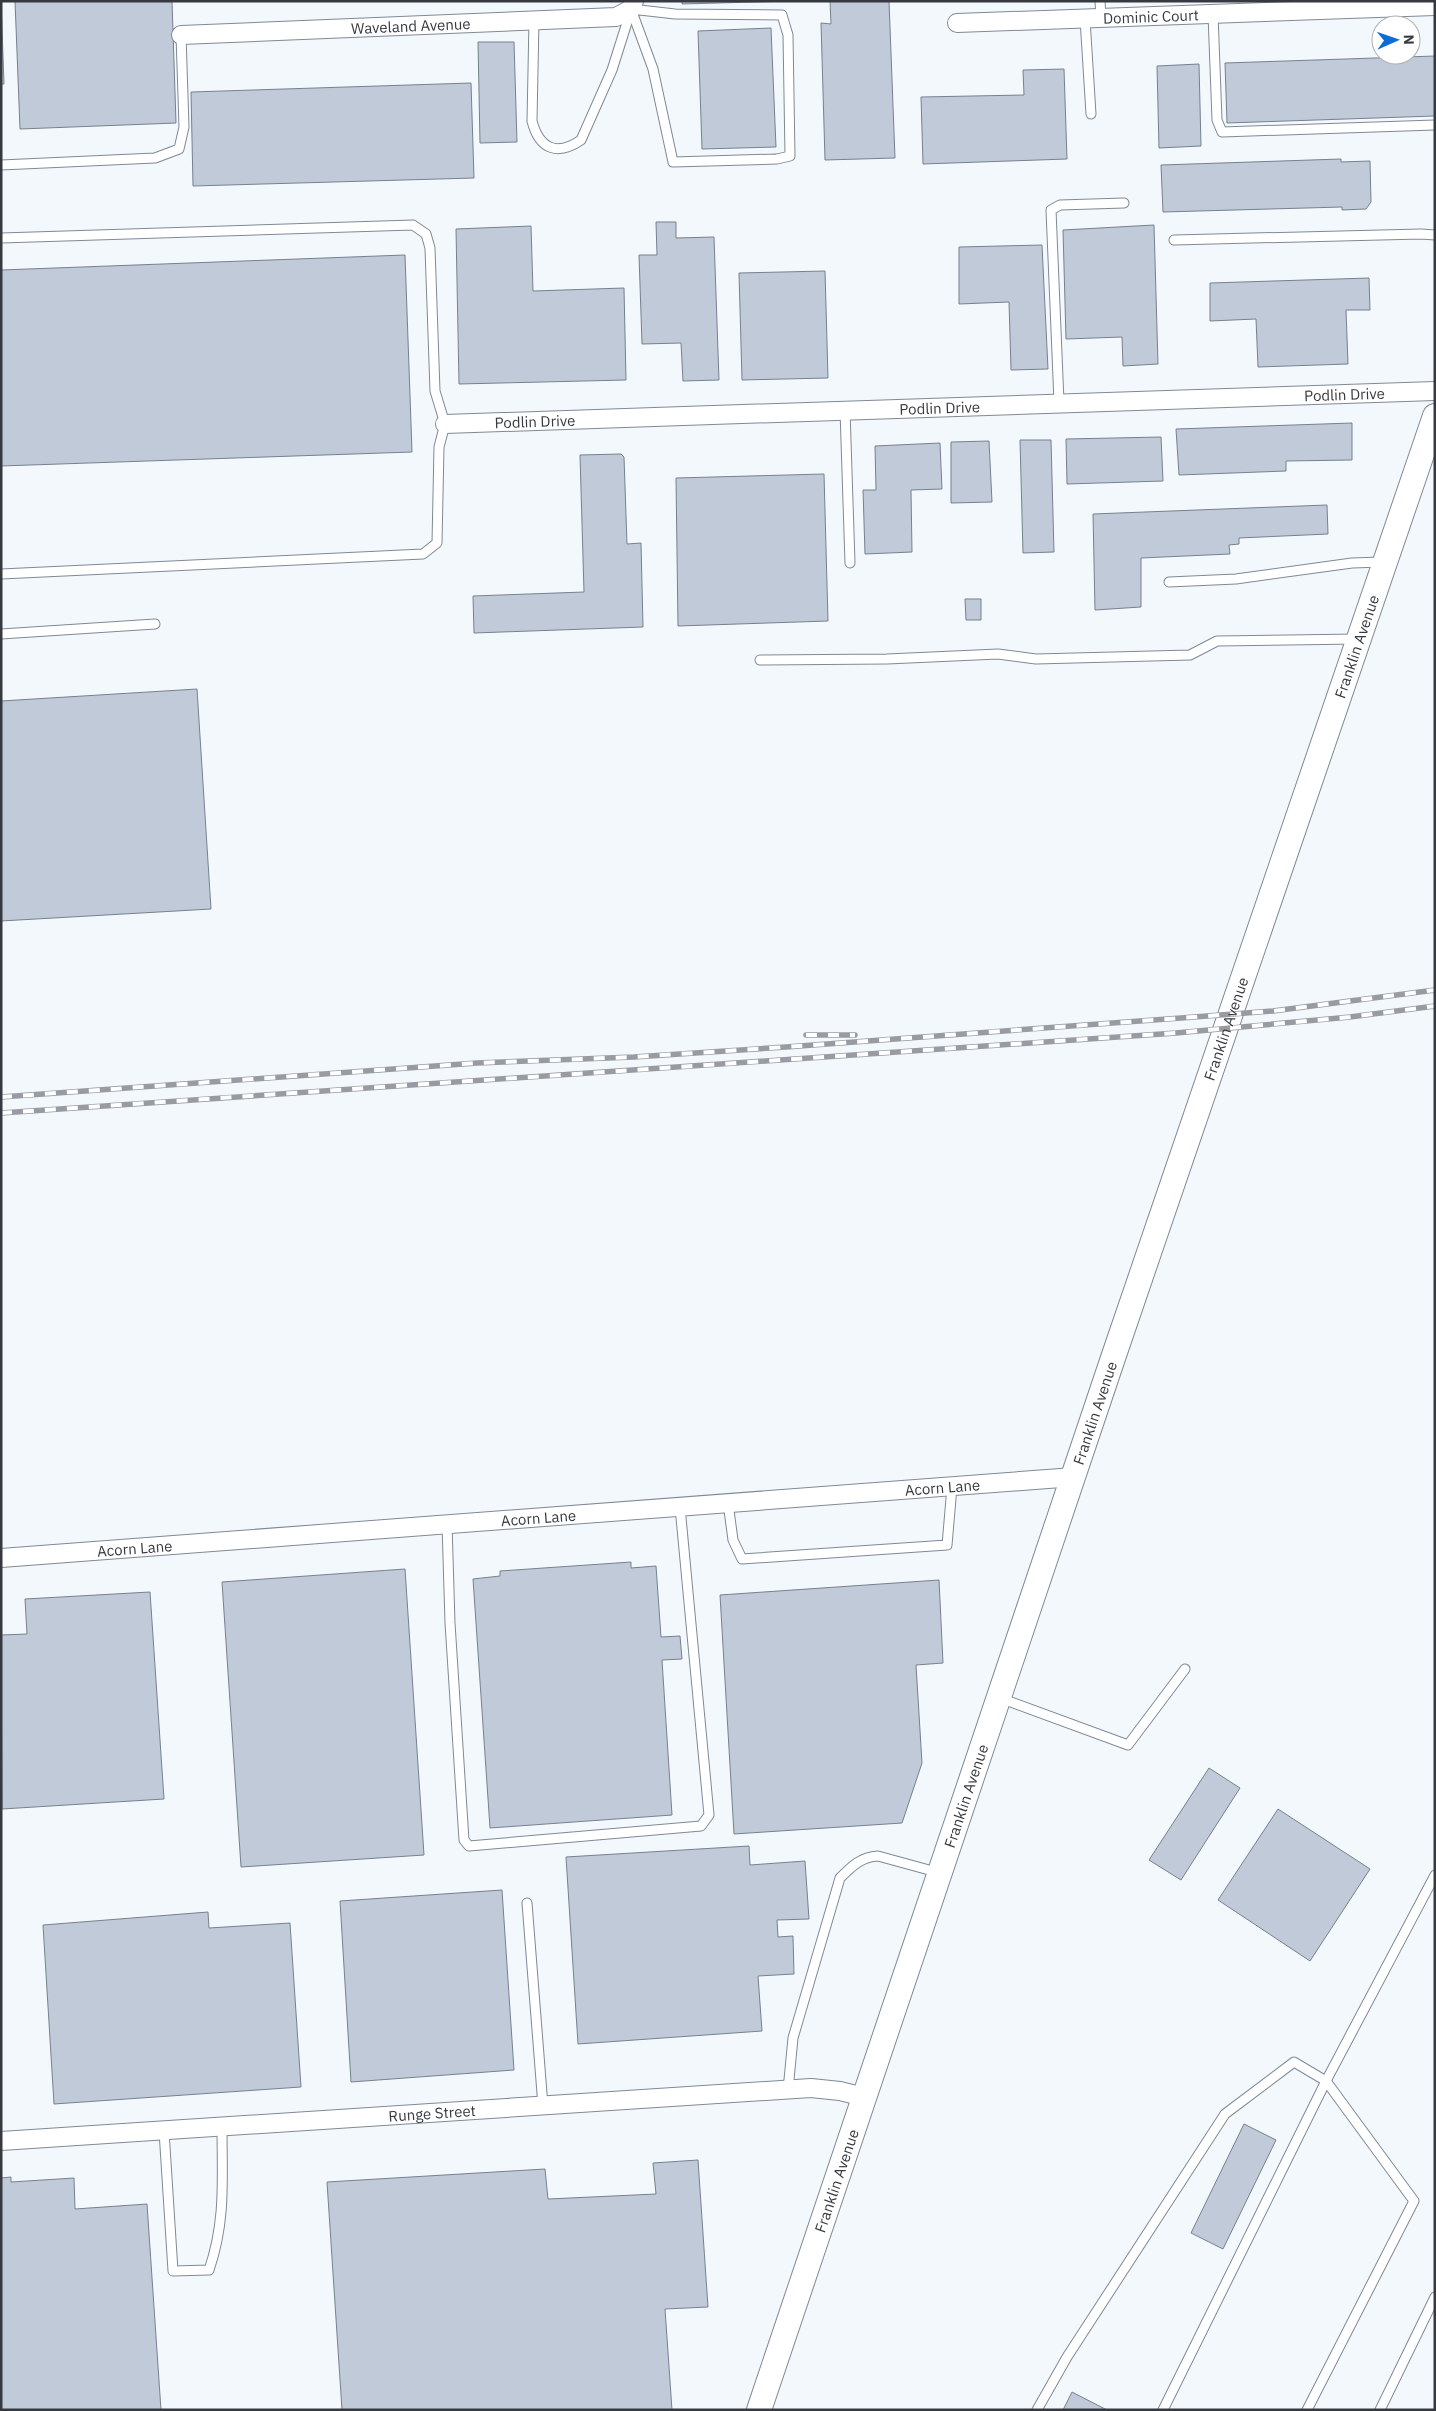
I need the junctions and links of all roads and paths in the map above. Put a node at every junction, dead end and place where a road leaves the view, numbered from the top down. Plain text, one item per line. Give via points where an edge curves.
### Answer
1 (1434, 4) edge
2 (633, 5) edge
3 (1314, 6) edge
4 (1262, 7) edge
5 (1095, 13) edge
6 (1213, 14) junction
7 (534, 20) junction
8 (957, 23) dead end
9 (181, 35) joint
10 (1090, 114) dead end
11 (1435, 125) edge
12 (1, 165) edge
13 (1124, 202) dead end
14 (1435, 235) edge
15 (1, 238) edge
16 (1174, 240) dead end
17 (1435, 391) edge
18 (1059, 402) junction
19 (845, 410) junction
20 (1435, 416) edge
21 (445, 424) junction
22 (1385, 562) junction
23 (850, 563) dead end
24 (1, 574) edge
25 (1169, 582) dead end
26 (155, 624) dead end
27 (1, 634) edge
28 (1359, 638) junction
29 (760, 660) dead end
30 (1074, 1477) junction
31 (952, 1486) junction
32 (728, 1504) junction
33 (680, 1507) junction
34 (447, 1524) junction
35 (1, 1558) edge
36 (1186, 1669) dead end
37 (1000, 1698) junction
38 (940, 1873) junction
39 (1435, 1874) edge
40 (527, 1903) dead end
41 (1326, 2081) junction
42 (788, 2090) junction
43 (864, 2097) junction
44 (543, 2106) junction
45 (222, 2127) junction
46 (164, 2130) junction
47 (1, 2141) edge
48 (1435, 2297) edge
49 (759, 2410) edge
50 (1037, 2410) edge
51 (1163, 2410) edge
52 (1307, 2410) edge
53 (1380, 2410) edge

1 - 3 street, Dominic Court
2 - 2 lane via 675,14 782,15 788,35 790,156 673,162 653,69
2 - 7 street, Waveland Avenue via 616,17
2 - 7 lane via 610,76 581,140 570,148 555,149 542,144 532,121
3 - 4 street, Dominic Court
4 - 6 street, Dominic Court
5 - 6 street, Dominic Court
5 - 8 street, Dominic Court
5 - 10 lane
6 - 11 lane via 1216,120 1222,132
7 - 9 street, Waveland Avenue
9 - 12 lane via 184,127 179,149 155,158
13 - 18 lane via 1060,205 1051,210
14 - 16 lane
15 - 21 lane via 413,225 426,234 430,248 434,391
17 - 18 street, Podlin Drive
18 - 19 street, Podlin Drive
19 - 21 street, Podlin Drive
19 - 23 lane
20 - 22 main road, Franklin Avenue
21 - 24 lane via 439,447 436,543 423,554
22 - 25 lane via 1352,563 1236,579
22 - 28 main road, Franklin Avenue
26 - 27 lane
28 - 29 lane via 1217,641 1190,654 1036,659 998,654
28 - 30 main road, Franklin Avenue
30 - 31 street, Acorn Lane
30 - 37 main road, Franklin Avenue
31 - 32 street, Acorn Lane
31 - 32 lane via 947,1545 742,1559 733,1540
32 - 33 street, Acorn Lane
33 - 34 street, Acorn Lane
33 - 34 lane via 709,1815 702,1826 468,1846 464,1840
34 - 35 street, Acorn Lane
36 - 37 lane via 1128,1746
37 - 38 main road, Franklin Avenue
38 - 42 lane via 868,1856 840,1878 793,2038
38 - 43 main road, Franklin Avenue
39 - 41 lane
40 - 44 lane
41 - 50 lane via 1294,2062 1225,2114 1067,2357
41 - 51 lane
41 - 52 lane via 1414,2201
42 - 43 street, Runge Street via 811,2088
42 - 44 street, Runge Street
43 - 49 main road, Franklin Avenue
44 - 45 street, Runge Street
45 - 46 street, Runge Street
45 - 46 lane via 223,2205 218,2243 209,2270 174,2271
46 - 47 street, Runge Street
48 - 53 lane

